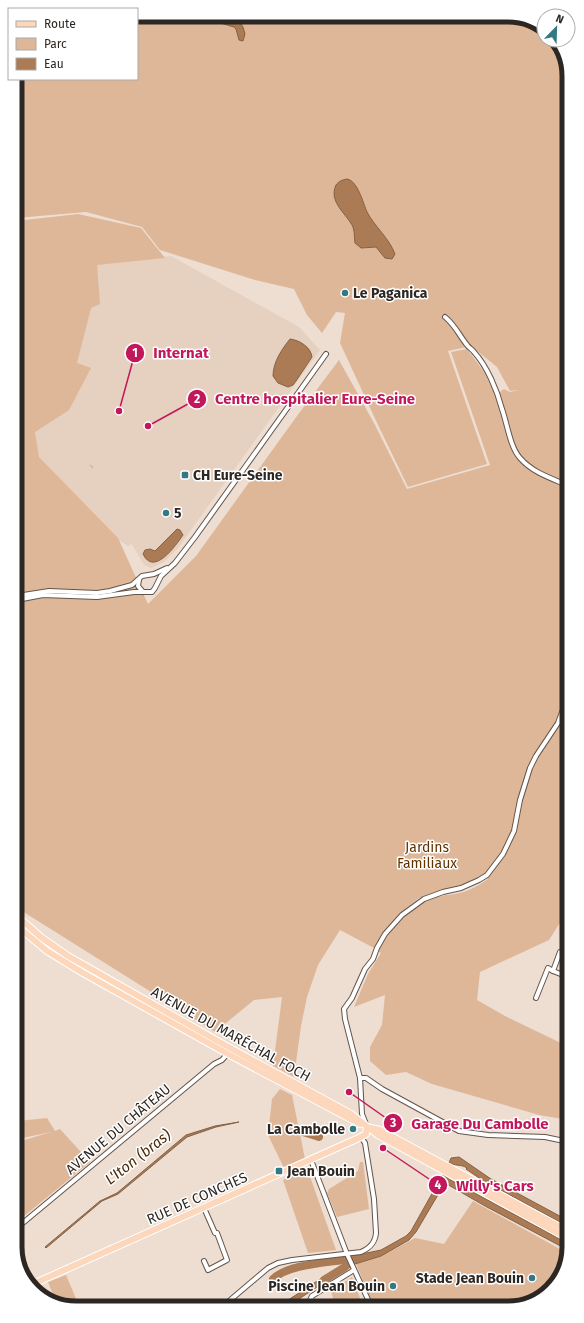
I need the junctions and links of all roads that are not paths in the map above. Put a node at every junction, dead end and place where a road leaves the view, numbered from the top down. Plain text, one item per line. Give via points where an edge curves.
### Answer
1 (445, 317) dead end
2 (326, 354) dead end
3 (562, 483) edge
4 (170, 566) junction
5 (150, 575) junction
6 (139, 580) junction
7 (156, 586) junction
8 (143, 592) junction
9 (22, 595) edge
10 (22, 599) edge
11 (562, 713) edge
12 (22, 920) edge
13 (22, 930) edge
14 (560, 952) dead end
15 (553, 971) junction
16 (562, 975) edge
17 (536, 998) dead end
18 (230, 1052) junction
19 (360, 1078) junction
20 (367, 1127) junction
21 (361, 1137) junction
22 (562, 1141) edge
23 (312, 1160) junction
24 (204, 1208) junction
25 (22, 1224) edge
26 (562, 1228) edge
27 (562, 1235) edge
28 (348, 1255) junction
29 (204, 1261) dead end
30 (353, 1268) junction
31 (35, 1283) edge
32 (229, 1301) edge
33 (310, 1301) edge
34 (369, 1301) edge

1 - 3 street via 454,325 488,372 520,458 539,473
2 - 4 street via 184,552
4 - 5 street
4 - 7 street
5 - 6 street via 142,576
5 - 7 street via 156,580
6 - 8 street via 138,586
6 - 9 street via 121,589 102,593 45,591
7 - 8 street via 152,592
8 - 10 street via 97,597 43,595
11 - 19 street via 530,768 514,831 503,854 490,872 461,888 424,899 402,915 383,937 373,959 365,969 344,1012
12 - 18 main road, AVENUE DU MARÉCHAL FOCH via 55,948
13 - 18 main road, AVENUE DU MARÉCHAL FOCH via 47,951 83,973
14 - 15 street
15 - 16 street
15 - 17 street via 548,968
18 - 20 main road, AVENUE DU MARÉCHAL FOCH
18 - 25 street, AVENUE DU CHÂTEAU
19 - 20 street via 362,1114
19 - 22 street via 366,1078 459,1131
20 - 21 main road via 366,1134
20 - 26 main road, AVENUE DU MARÉCHAL FOCH via 382,1131
20 - 27 main road, AVENUE DU MARÉCHAL FOCH
21 - 23 main road, RUE DE CONCHES
21 - 28 street via 365,1143 374,1199 376,1233 367,1249
23 - 24 main road, RUE DE CONCHES
23 - 28 street
24 - 29 street via 227,1260 208,1270
24 - 31 main road, RUE DE CONCHES
28 - 30 street
28 - 32 street via 278,1263 268,1268
30 - 33 street via 312,1296
30 - 34 street

